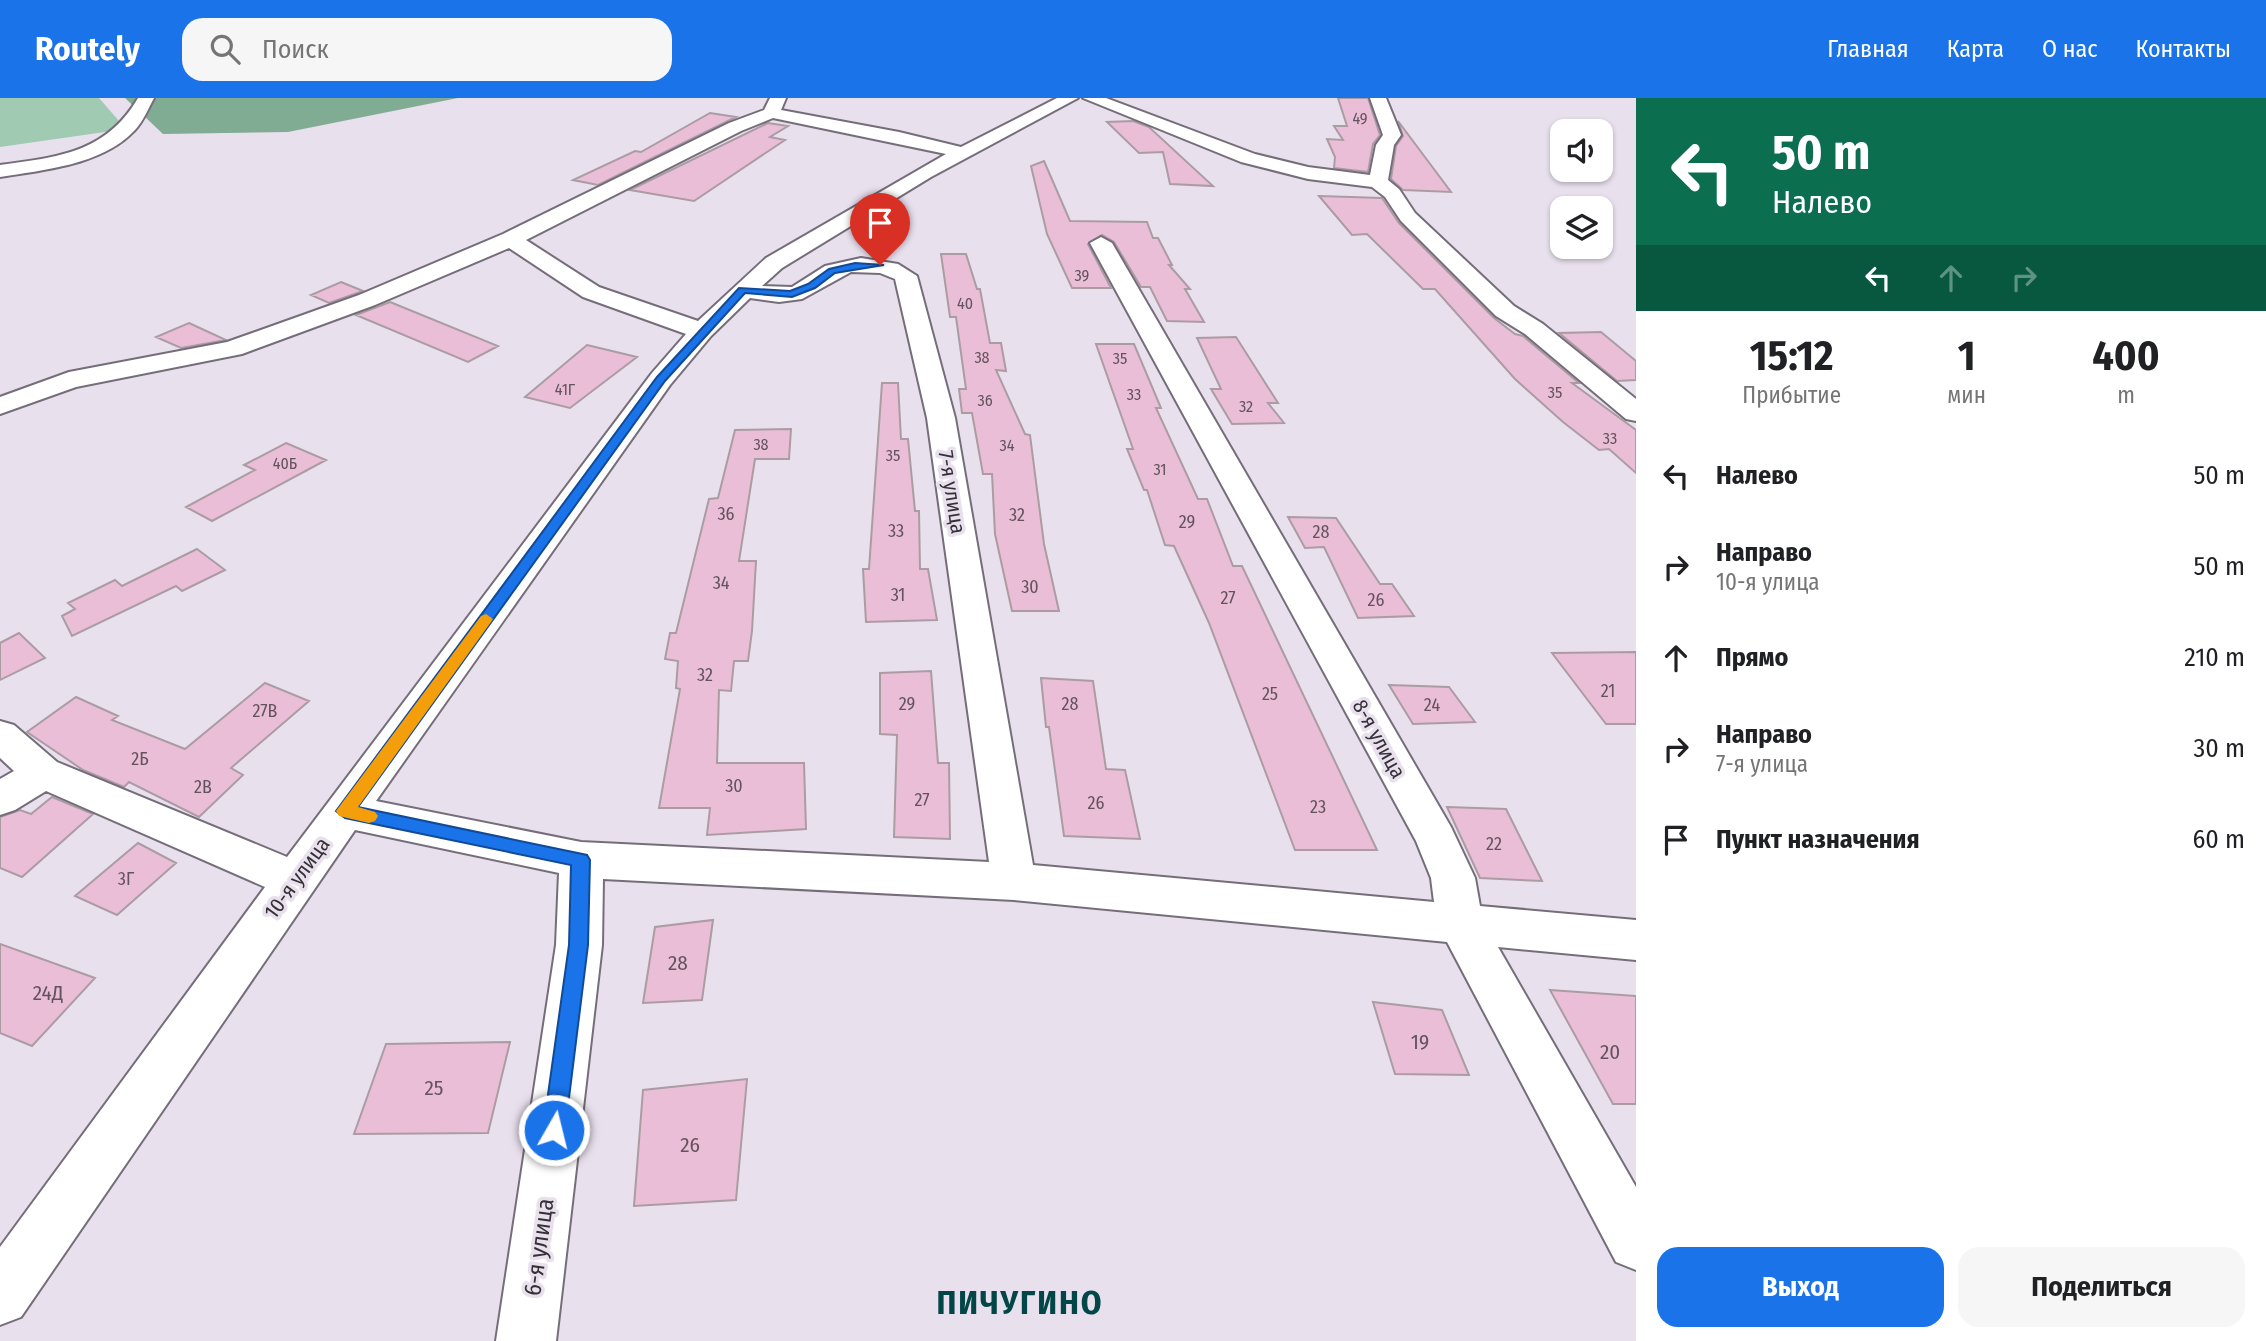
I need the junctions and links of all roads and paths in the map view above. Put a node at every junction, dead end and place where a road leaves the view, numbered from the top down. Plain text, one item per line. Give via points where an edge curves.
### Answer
1 (146, 98) edge
2 (1070, 98) edge
3 (1091, 98) edge
4 (1378, 98) edge
5 (774, 106) edge
6 (963, 153) junction
7 (0, 171) edge
8 (1378, 182) junction
9 (511, 239) junction
10 (1101, 243) dead end
11 (742, 290) junction
12 (702, 331) junction
13 (0, 406) edge
14 (1636, 413) edge
15 (0, 735) edge
16 (43, 773) junction
17 (0, 799) edge
18 (345, 811) junction
19 (581, 860) junction
20 (295, 880) junction
21 (1014, 882) junction
22 (1460, 922) junction
23 (1636, 940) edge
24 (1636, 1242) edge
25 (0, 1296) edge
26 (526, 1341) edge

1 - 7 street via 126,129 99,146 53,163
2 - 6 street, 10-я улица
3 - 8 street via 1248,158 1308,173
4 - 8 street via 1392,135 1385,145
5 - 6 street
5 - 9 street
6 - 11 street, 10-я улица via 797,247
8 - 14 street via 1505,310
9 - 12 street via 591,292
9 - 13 street via 367,300 233,349 69,380
10 - 22 street, 8-я улица via 1436,839 1452,878
11 - 12 street, 10-я улица
11 - 21 street, 7-я улица via 792,294 832,271 855,266 894,268 906,276 941,418
12 - 18 street, 10-я улица via 661,379
15 - 16 street
16 - 17 street
16 - 20 street
18 - 19 street
18 - 20 street, 10-я улица
19 - 21 street
19 - 26 street, 6-я улица via 579,945
20 - 25 street, 10-я улица
21 - 22 street
22 - 23 street
22 - 24 street, 8-я улица

